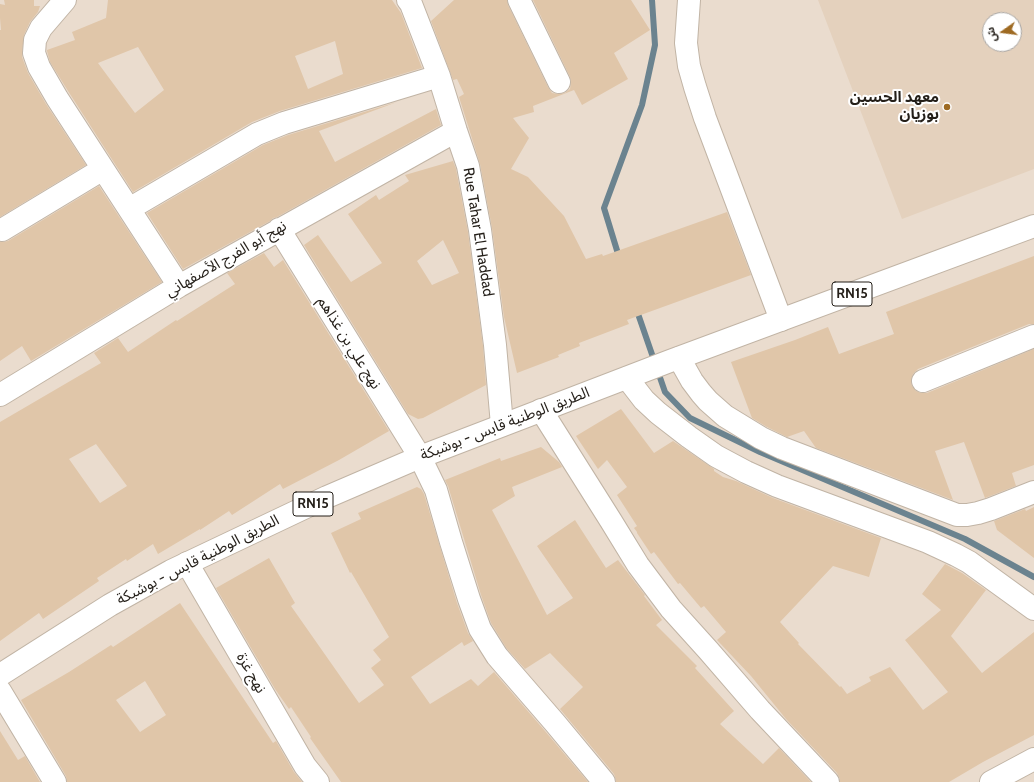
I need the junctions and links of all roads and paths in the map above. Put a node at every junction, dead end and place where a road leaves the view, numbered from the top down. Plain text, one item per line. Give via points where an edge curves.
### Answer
1 (65, 0) edge
2 (408, 0) edge
3 (519, 0) edge
4 (689, 0) edge
5 (439, 76) junction
6 (559, 82) dead end
7 (456, 131) junction
8 (103, 169) junction
9 (129, 209) junction
10 (1034, 226) edge
11 (279, 229) junction
12 (2, 230) dead end
13 (179, 286) junction
14 (781, 320) junction
15 (1034, 336) edge
16 (675, 360) junction
17 (635, 374) junction
18 (923, 381) dead end
19 (0, 394) edge
20 (541, 410) junction
21 (502, 425) junction
22 (420, 457) junction
23 (1034, 492) edge
24 (187, 563) junction
25 (1034, 609) edge
26 (0, 675) edge
27 (0, 691) edge
28 (1034, 759) edge
29 (55, 782) edge
30 (318, 782) edge
31 (604, 782) edge
32 (828, 782) edge
33 (991, 782) edge

1 - 8 street via 41,28 35,40 34,54 57,98
2 - 5 street, Rue Tahar El Haddad
3 - 6 street
4 - 14 street via 686,43 693,80
5 - 7 street, Rue Tahar El Haddad
5 - 9 street via 284,123 257,134
7 - 11 street, نهج أبو الفرج الأصفهاني
7 - 21 street, Rue Tahar El Haddad via 468,166 480,230 495,344
8 - 9 street
8 - 12 street
9 - 13 street
10 - 14 street, الطريق الوطنية قابس - بوشبكة / RN15
11 - 13 street, نهج أبو الفرج الأصفهاني
11 - 22 street, نهج علي بن غذاهم
13 - 19 street, نهج أبو الفرج الأصفهاني
14 - 16 street, الطريق الوطنية قابس - بوشبكة / RN15
15 - 18 street
16 - 17 street, الطريق الوطنية قابس - بوشبكة / RN15
16 - 23 street via 704,397 725,416 761,438 949,513 978,513
17 - 20 street, الطريق الوطنية قابس - بوشبكة / RN15
17 - 25 street via 644,400 716,456 777,486 928,542 956,555
20 - 21 street, الطريق الوطنية قابس - بوشبكة / RN15
20 - 32 street via 638,565 671,610
21 - 22 street, الطريق الوطنية قابس - بوشبكة / RN15
22 - 24 street, الطريق الوطنية قابس - بوشبكة / RN15 via 327,497
22 - 31 street, نهج علي بن غذاهم via 436,490 480,629 497,656
24 - 26 street, الطريق الوطنية قابس - بوشبكة / RN15 via 110,605
24 - 30 street, نهج غزة via 305,766
27 - 29 street
28 - 33 street

